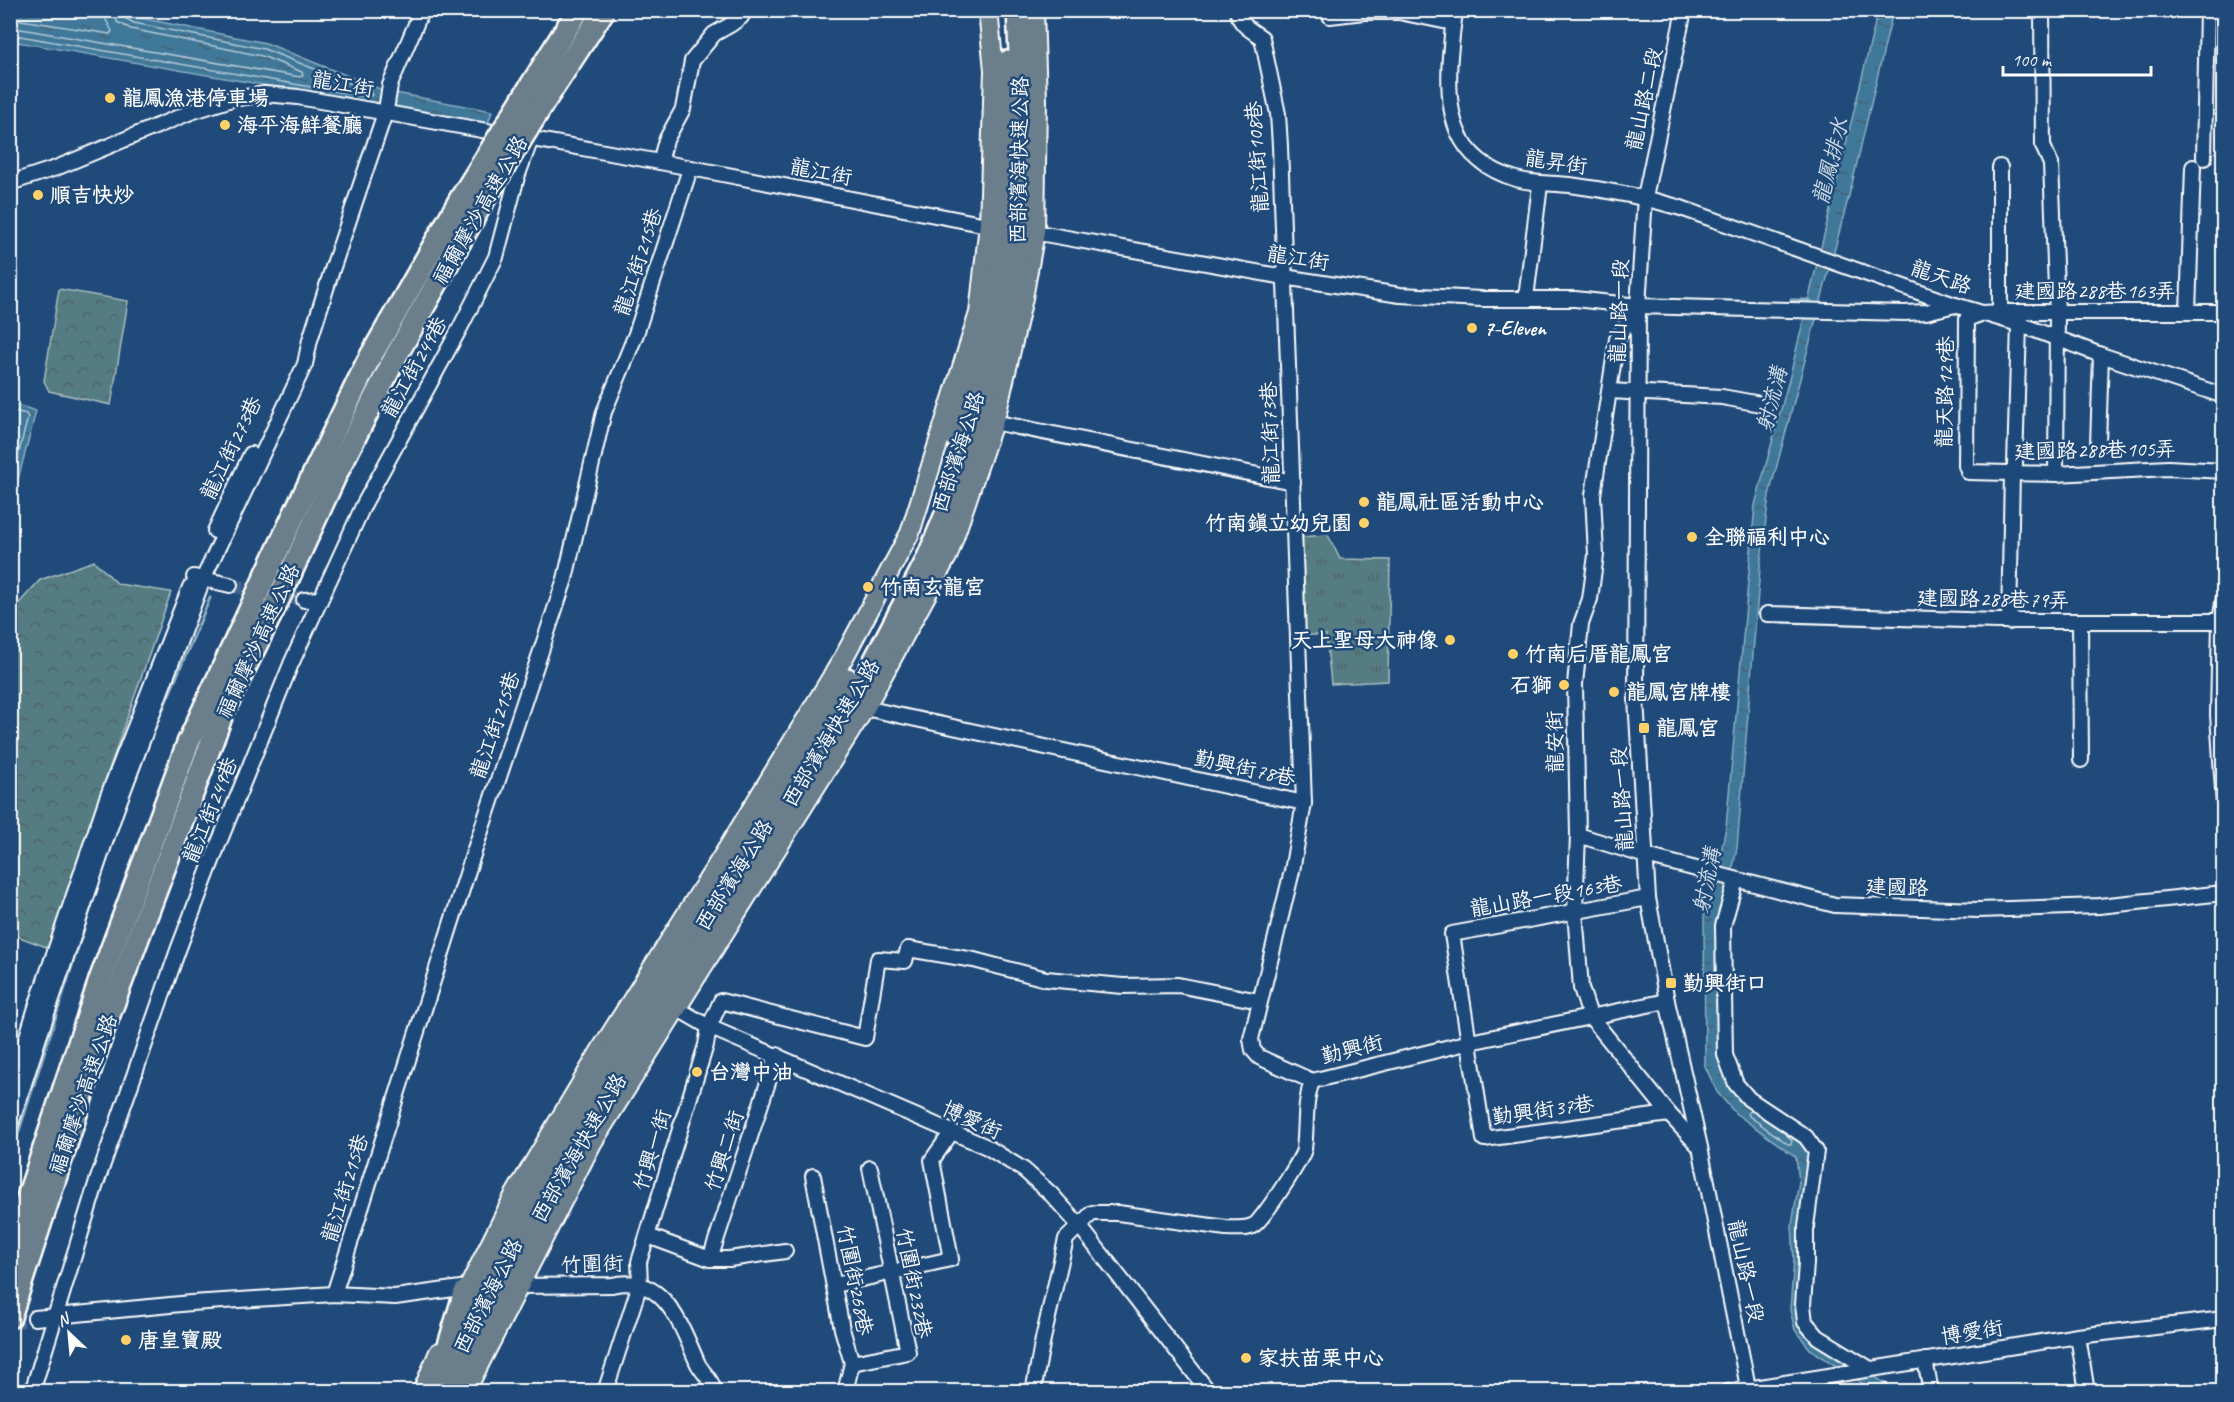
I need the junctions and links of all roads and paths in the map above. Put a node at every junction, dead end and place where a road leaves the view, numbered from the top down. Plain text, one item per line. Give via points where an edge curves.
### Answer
1 (422, 10) edge
2 (578, 10) edge
3 (604, 10) edge
4 (745, 10) edge
5 (988, 10) edge
6 (1004, 10) edge
7 (1018, 10) edge
8 (1034, 10) edge
9 (1237, 10) edge
10 (1684, 10) edge
11 (2042, 10) edge
12 (2207, 10) edge
13 (1330, 16) dead end
14 (1454, 17) edge
15 (386, 111) junction
16 (531, 139) junction
17 (2204, 158) dead end
18 (661, 159) junction
19 (2000, 166) dead end
20 (2193, 167) dead end
21 (690, 169) junction
22 (10, 183) edge
23 (1540, 185) junction
24 (1645, 197) junction
25 (470, 203) junction
26 (1013, 229) junction
27 (1284, 277) junction
28 (1526, 298) junction
29 (1955, 305) junction
30 (1638, 306) junction
31 (2001, 312) junction
32 (2188, 312) junction
33 (2223, 312) edge
34 (1983, 313) junction
35 (2057, 313) junction
36 (1967, 319) joint
37 (2019, 324) junction
38 (2057, 339) junction
39 (2101, 355) junction
40 (1609, 391) junction
41 (1638, 392) junction
42 (2223, 396) edge
43 (1766, 405) dead end
44 (993, 422) junction
45 (2098, 444) dead end
46 (1967, 469) joint
47 (2013, 469) junction
48 (2223, 471) edge
49 (2056, 474) junction
50 (1293, 482) junction
51 (927, 560) junction
52 (198, 578) junction
53 (230, 585) tunnel mouth
54 (2223, 597) edge
55 (321, 599) junction
56 (304, 600) tunnel mouth
57 (1767, 614) dead end
58 (2080, 621) junction
59 (2220, 621) junction
60 (2009, 622) junction
61 (900, 645) junction
62 (853, 669) junction
63 (865, 708) junction
64 (2081, 760) dead end
65 (765, 787) junction
66 (1304, 803) junction
67 (2223, 805) edge
68 (1578, 835) junction
69 (1646, 856) junction
70 (1735, 879) junction
71 (2223, 892) edge
72 (1648, 898) junction
73 (1575, 912) junction
74 (659, 997) junction
75 (1259, 1001) junction
76 (1666, 1001) junction
77 (1590, 1016) junction
78 (709, 1027) junction
79 (1470, 1042) junction
80 (777, 1055) junction
81 (1312, 1081) junction
82 (10, 1092) edge
83 (1669, 1114) junction
84 (10, 1128) edge
85 (951, 1133) junction
86 (1700, 1147) junction
87 (870, 1168) dead end
88 (813, 1176) dead end
89 (1078, 1224) junction
90 (648, 1236) junction
91 (10, 1251) edge
92 (784, 1251) dead end
93 (710, 1259) junction
94 (891, 1273) junction
95 (640, 1284) junction
96 (835, 1285) junction
97 (518, 1286) junction
98 (467, 1290) junction
99 (334, 1294) junction
100 (10, 1317) edge
101 (54, 1317) junction
102 (35, 1318) tunnel mouth
103 (2223, 1319) edge
104 (2078, 1336) junction
105 (1924, 1360) junction
106 (852, 1363) junction
107 (1860, 1371) junction
108 (1749, 1390) edge
109 (447, 1391) edge
110 (32, 1392) edge
111 (422, 1392) edge
112 (604, 1392) edge
113 (714, 1392) edge
114 (845, 1392) edge
115 (1034, 1392) edge
116 (1209, 1392) edge
117 (1728, 1392) edge
118 (1931, 1392) edge
119 (2087, 1392) edge

1 - 15 street, 龍江街273巷 via 390,85
2 - 25 highway, 福爾摩沙高速公路, bridge
3 - 25 highway, 福爾摩沙高速公路, bridge via 542,105
4 - 18 street via 741,17 714,34 692,61 683,109 666,140
5 - 26 main road, 西部濱海公路
6 - 26 highway, 西部濱海快速公路
7 - 26 highway, 西部濱海快速公路 via 1024,139
8 - 26 main road, 西部濱海公路 via 1037,100
9 - 27 street, 龍江街108巷 via 1245,28 1262,38 1278,114
10 - 24 street, 龍山路二段
11 - 35 street via 2043,146 2051,164
12 - 17 street
13 - 14 street via 1399,12
14 - 23 street, 龍昇街 via 1448,91 1454,126 1471,152 1494,170
15 - 16 street, 龍江街
15 - 22 street, 龍江街 via 265,94 232,99
15 - 52 street, 龍江街273巷 via 305,364
16 - 18 street, 龍江街
16 - 55 street, 龍江街249巷 via 495,257 364,504
18 - 21 street, 龍江街
19 - 31 street
20 - 32 street
21 - 26 street, 龍江街
21 - 99 street, 龍江街215巷 via 636,334 604,412 565,579
23 - 24 street, 龍昇街
23 - 28 street
24 - 29 street, 龍天路
24 - 30 street, 龍山路一段
25 - 91 highway, 福爾摩沙高速公路 via 368,363 188,743 100,980
25 - 100 highway, 福爾摩沙高速公路 via 223,712 103,1031
26 - 27 street, 龍江街
26 - 44 main road, 西部濱海公路 via 1023,298
26 - 51 highway, 西部濱海快速公路 via 997,359 958,483
26 - 62 highway, 西部濱海快速公路 via 983,352 945,480 917,548
26 - 65 main road, 西部濱海公路 via 979,313 910,533 844,657
27 - 28 street, 龍江街 via 1400,295
27 - 50 street, 龍江街73巷
28 - 30 street, 龍江街
29 - 30 street, 龍江街 via 1904,313
29 - 34 street, 龍天路
30 - 40 street, 龍安街 via 1617,339
30 - 41 street, 龍山路一段
31 - 34 street, 建國路288巷163弄
31 - 35 street, 建國路288巷163弄
32 - 33 street, 建國路288巷163弄
32 - 35 street, 建國路288巷163弄
34 - 36 street, 建國路288巷163弄
34 - 37 street, 龍天路
35 - 38 street
36 - 46 street, 龍天路129巷
37 - 38 street, 龍天路
37 - 47 street
38 - 39 street, 龍天路
38 - 49 street
39 - 42 street, 龍天路
39 - 45 street
40 - 41 street
40 - 68 street, 龍安街 via 1593,495 1594,577 1581,624 1575,684
41 - 43 street
41 - 69 street, 龍山路一段 via 1636,699
44 - 50 street
44 - 61 main road, 西部濱海公路 via 948,555
46 - 47 street, 建國路288巷105弄
47 - 49 street, 建國路288巷105弄
47 - 60 street
48 - 49 street, 建國路288巷105弄 via 2168,468
50 - 66 street, 龍江街73巷
51 - 61 highway
51 - 74 highway, 西部濱海快速公路 via 867,675
52 - 53 street
52 - 82 street via 107,798
52 - 84 street
54 - 59 street
55 - 56 street
55 - 101 street, 龍江街249巷 via 178,950
57 - 60 street, 建國路288巷79弄
58 - 59 street, 建國路288巷79弄
58 - 60 street, 建國路288巷79弄
58 - 64 street
59 - 67 street via 2218,715
61 - 63 main road, 西部濱海公路
62 - 65 highway
62 - 74 highway, 西部濱海快速公路
63 - 66 street, 勤興街78巷
63 - 74 main road, 西部濱海公路
65 - 74 main road, 西部濱海公路
66 - 75 street, 勤興街78巷 via 1292,871
68 - 69 street, 建國路
68 - 73 street, 龍安街
69 - 70 street, 建國路
69 - 72 street, 龍山路一段
70 - 71 street, 建國路 via 1835,905 1978,910 2099,906
70 - 107 street via 1723,926 1725,1055 1736,1084 1749,1099 1806,1137 1816,1151 1806,1226 1805,1322
72 - 73 street, 龍山路一段163巷
72 - 76 street, 龍山路一段
73 - 77 street, 龍安街 via 1581,988
73 - 79 street, 龍山路一段163巷 via 1452,934
74 - 78 street, 博愛街
74 - 97 main road, 西部濱海公路 via 592,1143
74 - 98 main road, 西部濱海公路 via 514,1196
74 - 109 highway, 西部濱海快速公路
75 - 78 street, 竹興一街 via 1178,985 1123,986 1046,979 974,960 908,949 905,961 878,959 865,1038 721,1001
75 - 81 street, 勤興街78巷 via 1251,1039 1253,1050
76 - 77 street, 勤興街
76 - 86 street, 龍山路一段
77 - 79 street, 勤興街
77 - 83 street, 龍安街
78 - 80 street, 博愛街
78 - 90 street, 竹興一街
79 - 81 street, 勤興街
79 - 83 street, 勤興街37巷 via 1484,1139
80 - 85 street, 博愛街
80 - 93 street, 竹興二街
81 - 89 street, 勤興街 via 1306,1096 1304,1152 1254,1225 1226,1228 1118,1213 1092,1213
83 - 86 street, 龍安街
85 - 89 street, 博愛街 via 987,1147 1024,1170
85 - 94 street via 932,1160 951,1259
86 - 108 street, 龍山路一段
87 - 94 street, 竹圍街232巷
88 - 96 street, 竹圍街268巷
89 - 115 street via 1066,1239
89 - 116 street, 博愛街
90 - 93 street
90 - 95 street, 竹興一街 via 639,1262
92 - 93 street
94 - 96 street
94 - 106 street, 竹圍街232巷 via 908,1352
95 - 97 street, 竹圍街
95 - 112 street, 竹興一街
95 - 113 street, 竹圍街 via 661,1296 675,1315
96 - 106 street, 竹圍街268巷
97 - 109 highway
98 - 99 street via 395,1297
98 - 109 highway
98 - 111 main road, 西部濱海公路
99 - 101 street
101 - 102 street
101 - 110 street, 龍江街249巷
103 - 104 street, 博愛街
104 - 105 street, 博愛街
104 - 119 street
105 - 107 street, 博愛街
105 - 118 street
106 - 114 street, 竹圍街268巷
107 - 108 street, 博愛街
108 - 117 street, 博愛街

